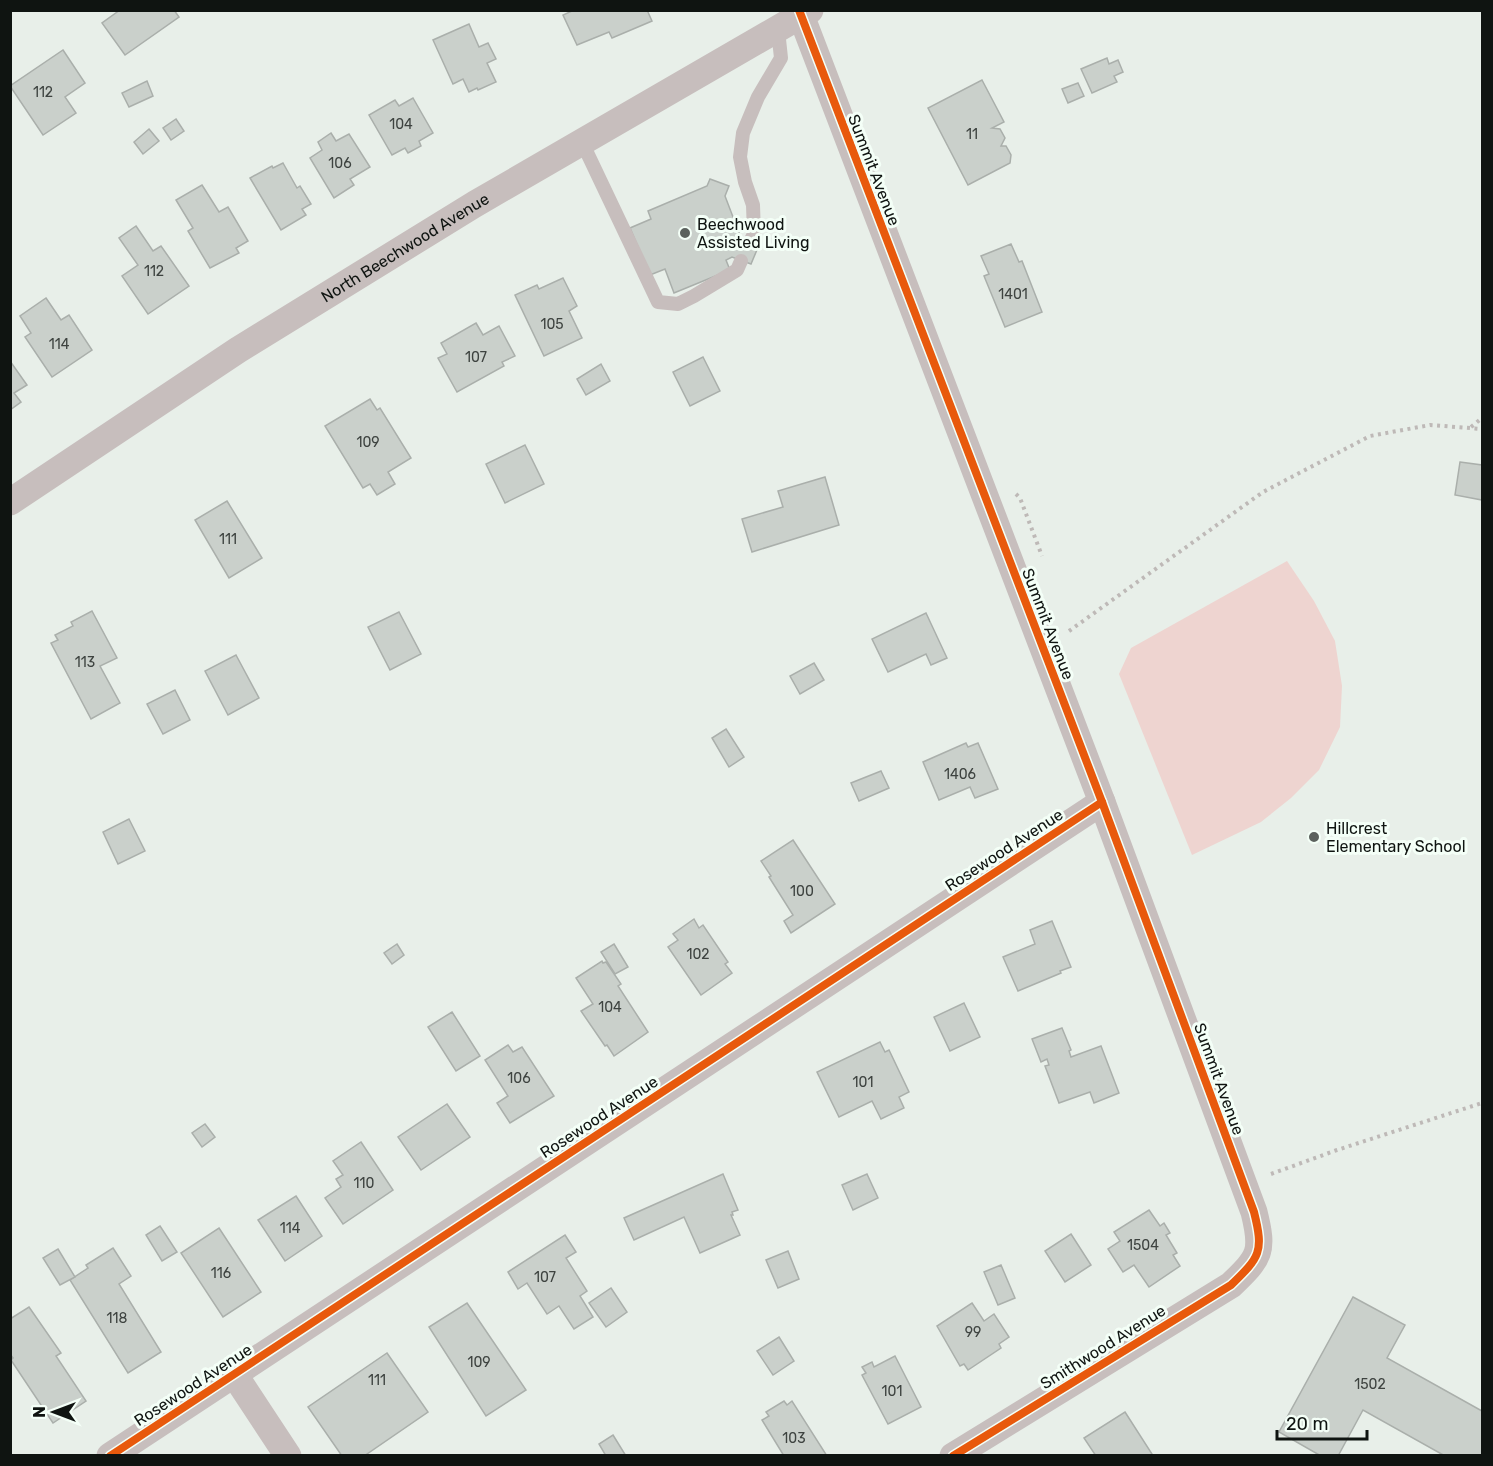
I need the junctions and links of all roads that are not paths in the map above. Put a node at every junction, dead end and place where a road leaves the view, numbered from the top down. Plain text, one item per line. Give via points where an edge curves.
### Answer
1 (803, 13) edge
2 (778, 30) junction
3 (582, 142) junction
4 (750, 242) dead end
5 (741, 261) dead end
6 (10, 502) edge
7 (1102, 802) junction
8 (1259, 1251) joint
9 (234, 1374) junction
10 (111, 1455) edge
11 (288, 1455) edge
12 (953, 1455) edge

1 - 2 street, North Beechwood Avenue
1 - 7 street, Summit Avenue
2 - 3 street, North Beechwood Avenue
2 - 4 lane via 780,58 743,133 740,157 753,205 754,234
3 - 5 lane via 658,302 678,304 737,270
3 - 6 street, North Beechwood Avenue via 238,350
7 - 8 street, Summit Avenue via 1254,1212 1260,1235
7 - 9 street, Rosewood Avenue
8 - 12 street, Smithwood Avenue via 1231,1285
9 - 10 street, Rosewood Avenue
9 - 11 street

